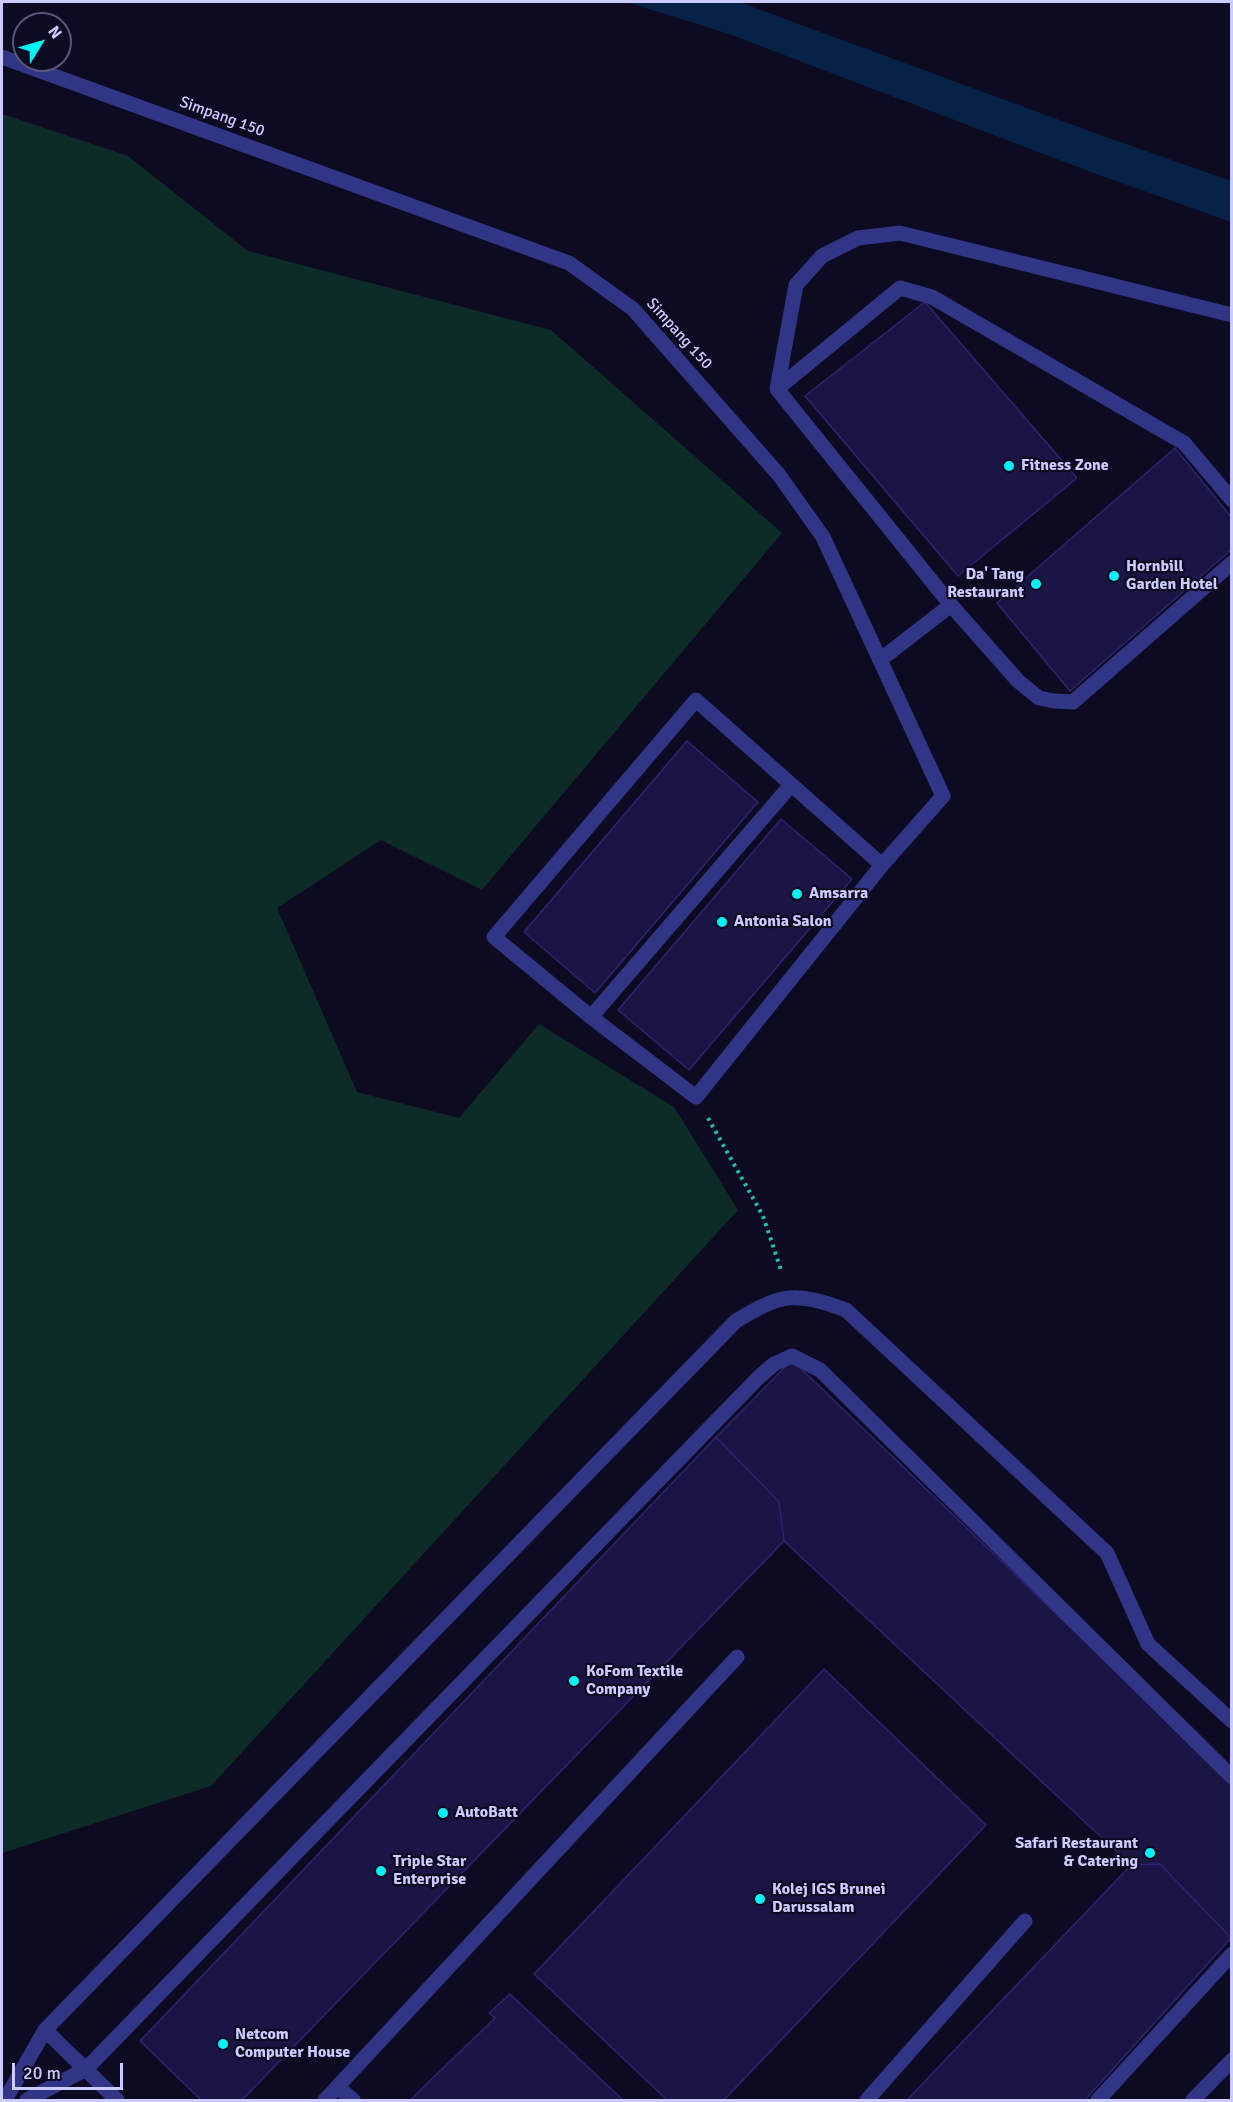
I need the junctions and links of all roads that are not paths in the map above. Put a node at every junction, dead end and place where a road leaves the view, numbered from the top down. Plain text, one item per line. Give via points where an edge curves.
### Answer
1 (2, 57) edge
2 (1232, 315) edge
3 (777, 389) junction
4 (1232, 500) edge
5 (1232, 563) edge
6 (951, 605) junction
7 (880, 660) junction
8 (790, 785) junction
9 (882, 865) junction
10 (591, 1017) junction
11 (737, 1658) dead end
12 (1232, 1721) edge
13 (1232, 1777) edge
14 (1024, 1921) dead end
15 (1232, 1954) edge
16 (45, 2030) junction
17 (1232, 2060) edge
18 (86, 2069) junction
19 (338, 2087) junction
20 (5, 2100) edge
21 (27, 2100) edge
22 (117, 2100) edge
23 (325, 2100) edge
24 (353, 2100) edge
25 (867, 2100) edge
26 (1098, 2100) edge
27 (1193, 2100) edge

1 - 7 street, Simpang 150 via 569,263 633,309 779,475 823,537
2 - 3 street via 900,233 858,238 822,256 796,285
3 - 4 street via 900,288 932,297 1184,443
3 - 6 street
5 - 6 street via 1073,702 1039,698
6 - 7 street
7 - 9 street, Simpang 150 via 943,796
8 - 9 street
8 - 10 street
8 - 10 street via 696,700 495,938
9 - 10 street, Simpang 150 via 696,1096
11 - 19 street
12 - 16 street via 1148,1644 1107,1553 846,1310 819,1300 789,1296 760,1306 736,1321
13 - 18 street via 820,1370 792,1356 759,1377
14 - 25 street
15 - 26 street
16 - 18 street
16 - 20 street
17 - 27 street
18 - 21 street
18 - 22 street
19 - 23 street
19 - 24 street

